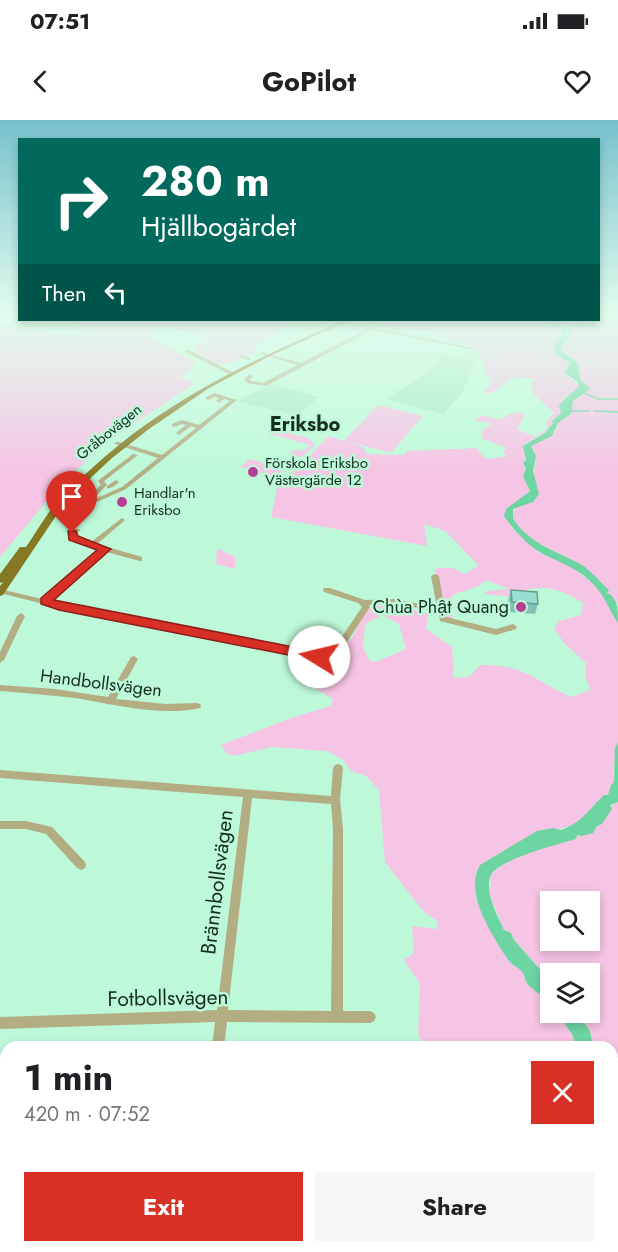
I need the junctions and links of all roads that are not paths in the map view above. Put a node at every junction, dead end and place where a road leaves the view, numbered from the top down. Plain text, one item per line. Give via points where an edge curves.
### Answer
1 (224, 369) edge
2 (233, 369) edge
3 (234, 369) edge
4 (295, 369) edge
5 (230, 371) junction
6 (250, 376) dead end
7 (261, 379) dead end
8 (254, 383) junction
9 (208, 398) dead end
10 (190, 424) junction
11 (174, 425) dead end
12 (200, 427) junction
13 (179, 433) dead end
14 (120, 444) junction
15 (135, 455) dead end
16 (163, 457) junction
17 (116, 482) dead end
18 (107, 486) junction
19 (120, 491) junction
20 (122, 520) dead end
21 (77, 530) dead end
22 (92, 544) junction
23 (105, 549) junction
24 (140, 559) dead end
25 (435, 576) dead end
26 (0, 580) edge
27 (327, 590) dead end
28 (0, 592) edge
29 (45, 601) junction
30 (364, 603) junction
31 (440, 610) junction
32 (21, 616) dead end
33 (513, 627) dead end
34 (134, 659) dead end
35 (0, 660) edge
36 (0, 688) edge
37 (110, 701) junction
38 (197, 706) dead end
39 (338, 768) dead end
40 (0, 774) edge
41 (248, 794) junction
42 (335, 800) junction
43 (0, 825) edge
44 (81, 865) dead end
45 (221, 1016) junction
46 (337, 1016) junction
47 (370, 1017) dead end
48 (0, 1023) edge
49 (219, 1041) edge

1 - 5 street
2 - 5 main road, Gråbovägen
3 - 5 main road, Gråbovägen
4 - 8 street via 264,385
5 - 14 main road, Gråbovägen via 171,404
6 - 8 street via 247,379
7 - 8 street
9 - 12 street via 214,395 234,400
10 - 11 street
10 - 12 street
10 - 13 street
12 - 16 street
14 - 16 street
14 - 26 main road, Gråbovägen via 76,479
14 - 28 main road, Gråbovägen via 63,499
15 - 18 street via 101,482
16 - 19 street
17 - 18 street
18 - 19 street
18 - 19 street via 91,497 97,500
20 - 22 street
21 - 22 street via 71,535 73,538
22 - 23 street
23 - 24 street
23 - 29 street
25 - 31 street
27 - 30 street
28 - 29 street
29 - 30 street via 319,657 340,646 366,607
30 - 31 street via 393,601
31 - 33 street via 443,619 453,622 496,632
32 - 35 street
34 - 37 street
36 - 37 street, Handbollsvägen
37 - 38 street, Handbollsvägen via 175,709
39 - 42 street
40 - 41 street
41 - 42 street
41 - 45 street, Brännbollsvägen
42 - 46 street
43 - 44 street via 49,830
45 - 46 street, Fotbollsvägen
45 - 48 street, Fotbollsvägen
45 - 49 street, Brännbollsvägen
46 - 47 street, Fotbollsvägen

